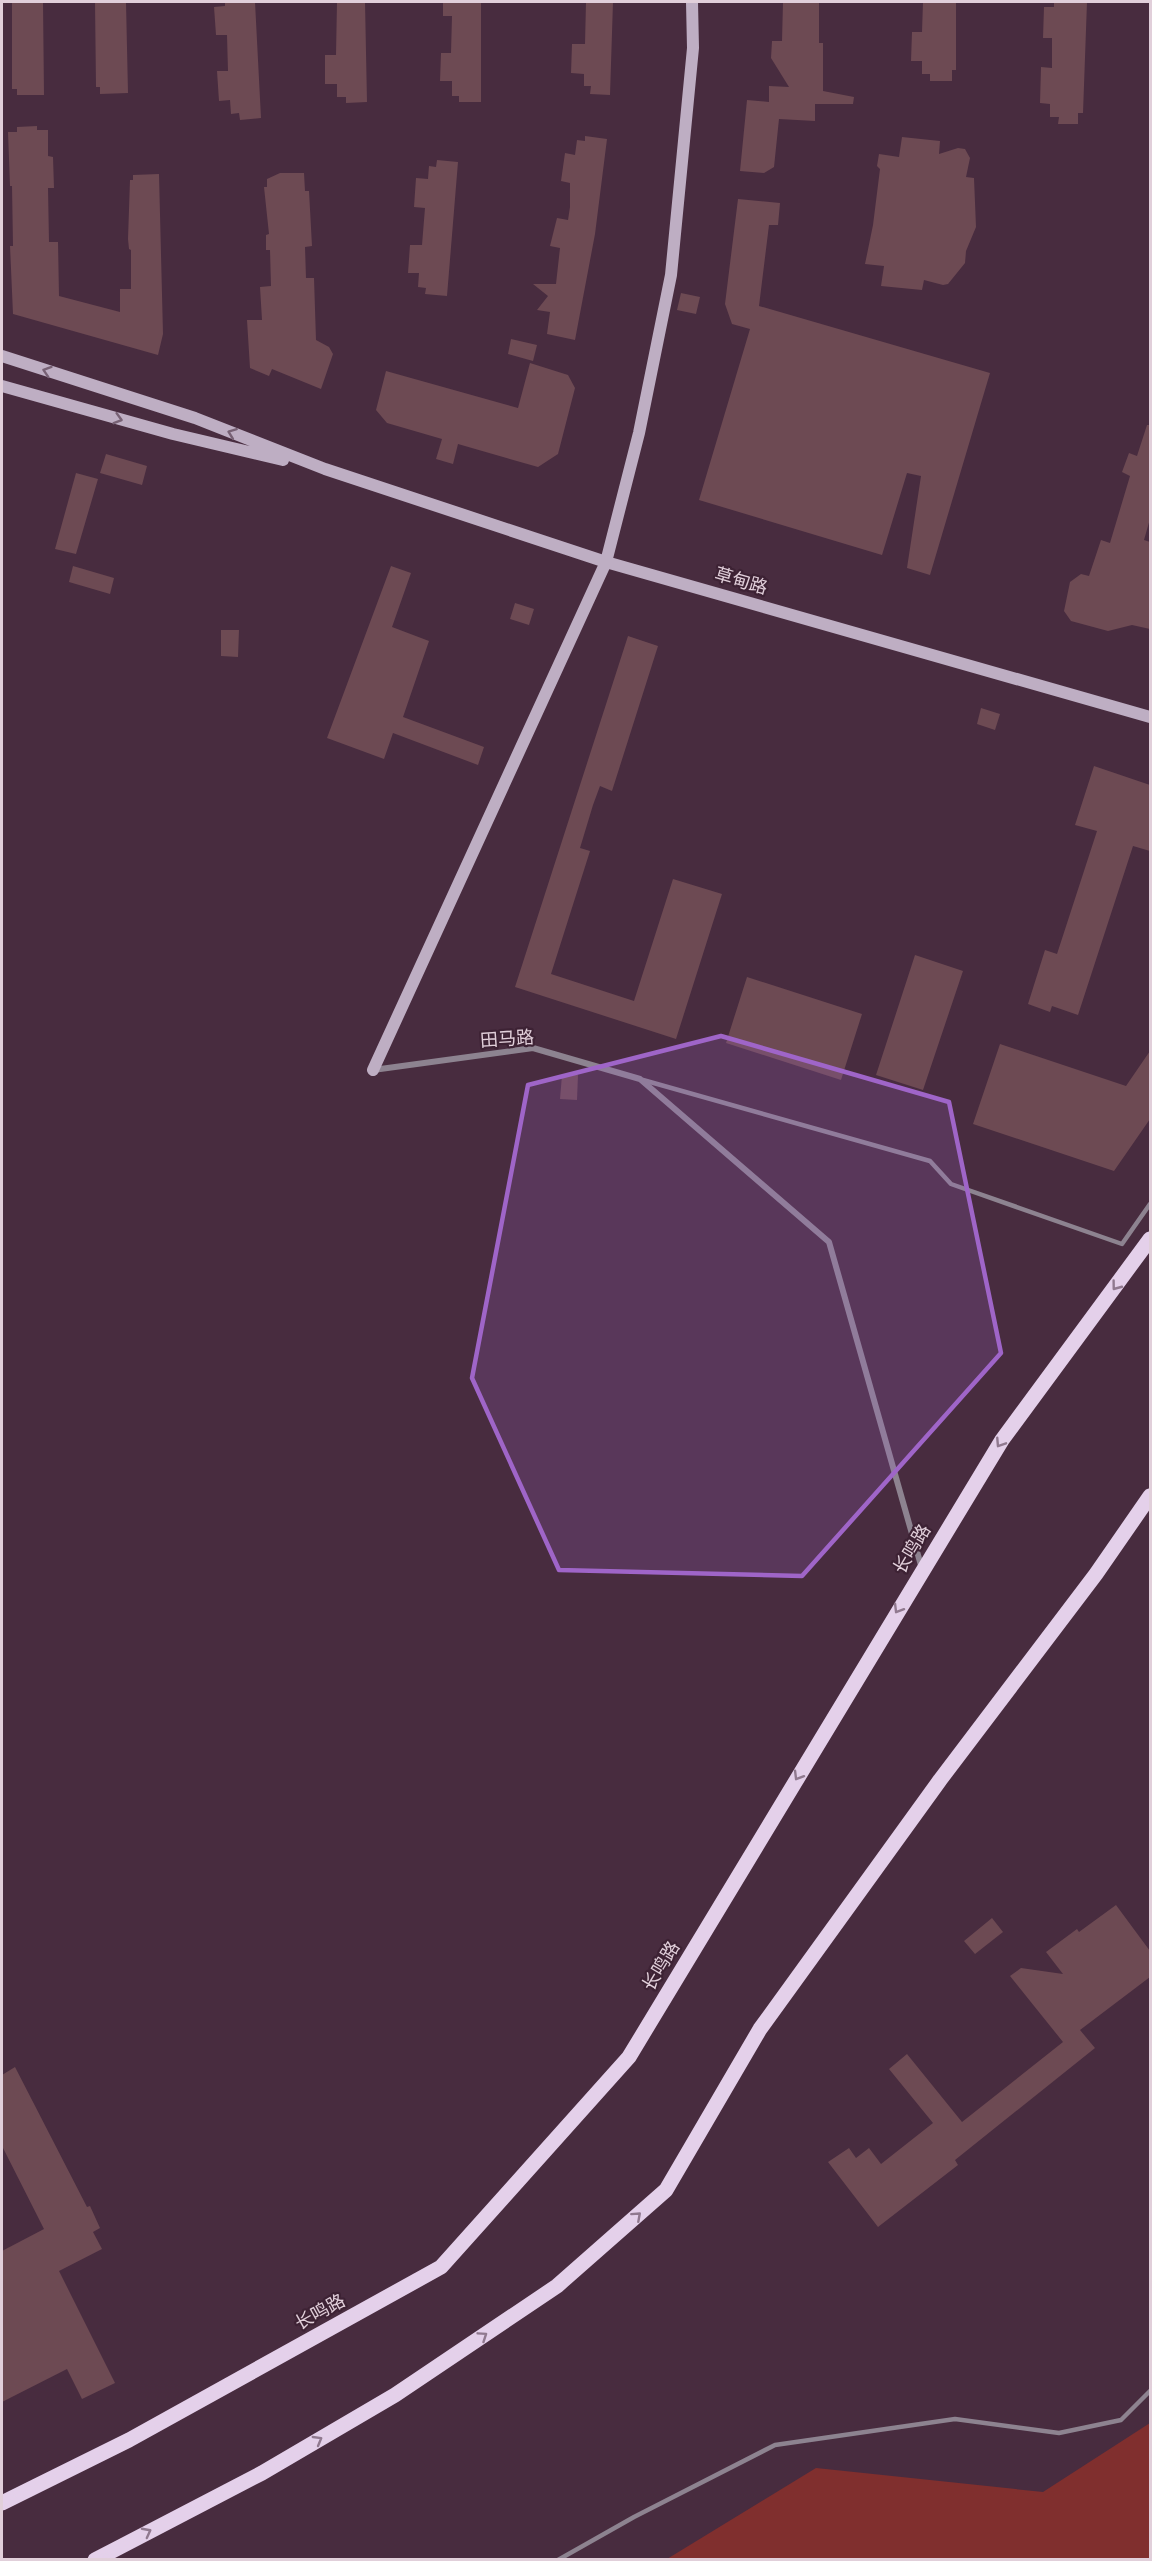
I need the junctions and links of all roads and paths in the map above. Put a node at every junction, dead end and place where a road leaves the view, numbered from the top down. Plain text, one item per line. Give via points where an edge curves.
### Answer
1 (692, 2) edge
2 (2, 356) edge
3 (2, 386) edge
4 (325, 470) junction
5 (606, 562) junction
6 (1150, 717) edge
7 (373, 1070) joint
8 (640, 1079) junction
9 (1150, 1204) edge
10 (1150, 1239) edge
11 (1150, 1496) edge
12 (922, 1569) junction
13 (1150, 2391) edge
14 (2, 2503) edge
15 (95, 2559) edge
16 (558, 2559) edge

1 - 5 street via 693,48 671,275 639,433
4 -> 2 street via 195,418
3 -> 4 street via 173,434
4 - 5 street, 草甸路
5 - 6 street, 草甸路
5 - 7 street
7 - 8 street, 田马路 via 533,1048
8 - 9 lane via 930,1161 951,1184 1122,1244
8 - 12 street via 829,1242
10 -> 12 main road, 长鸣路 via 1002,1440
15 -> 11 main road via 262,2472 395,2395 557,2286 666,2190 760,2029
12 -> 14 main road, 长鸣路 via 629,2057 441,2267 129,2440
13 - 16 lane via 1121,2421 1059,2433 955,2419 775,2445

